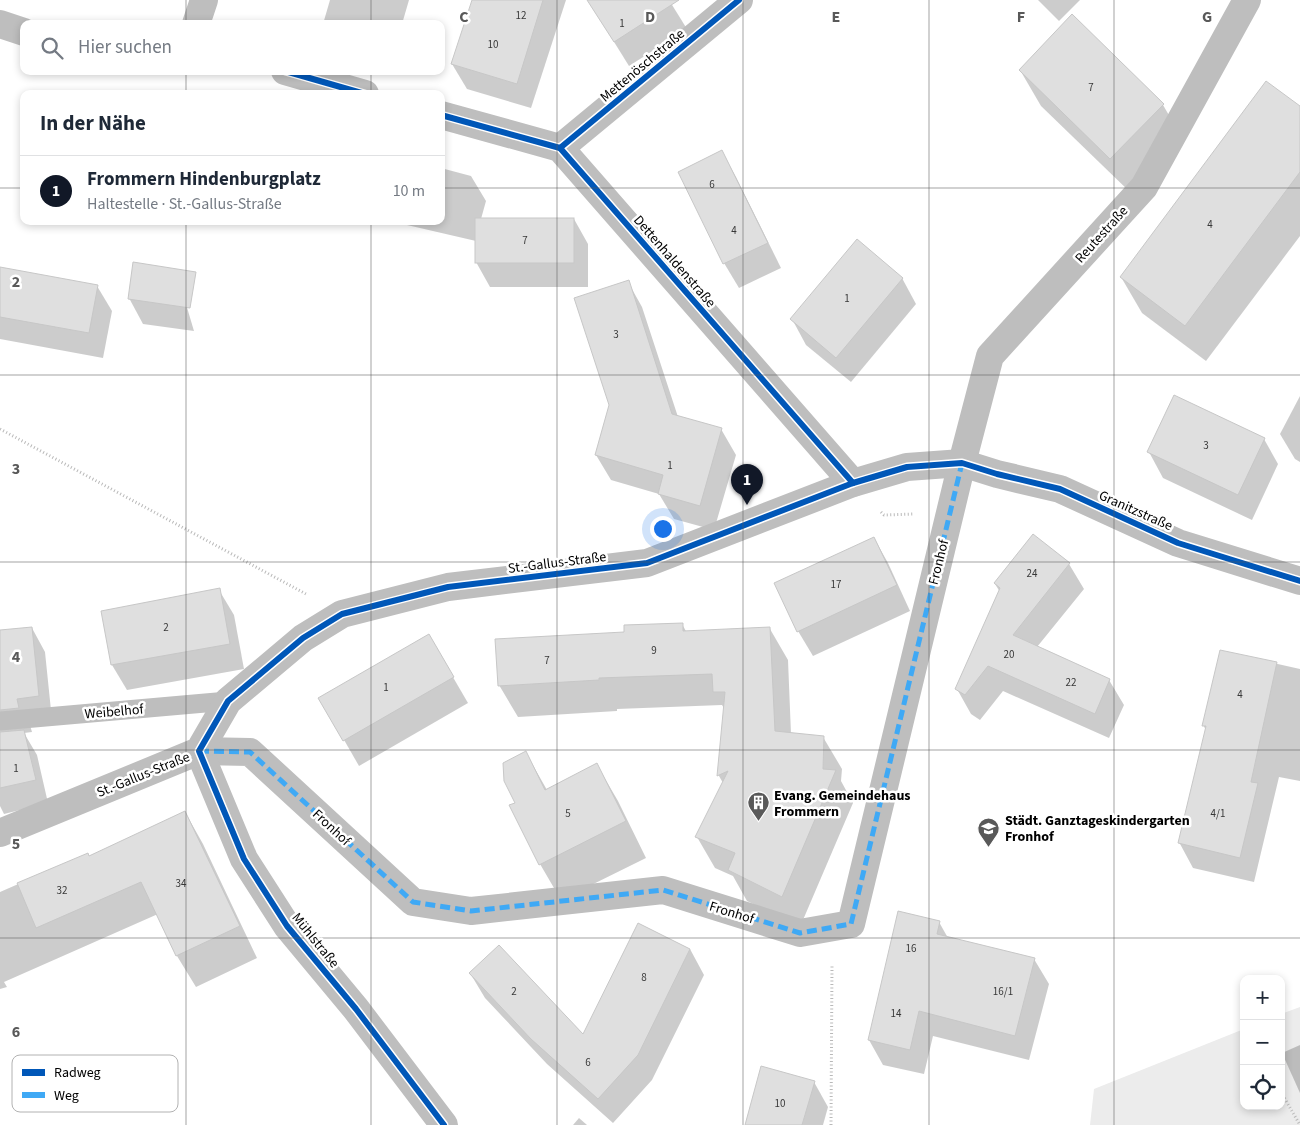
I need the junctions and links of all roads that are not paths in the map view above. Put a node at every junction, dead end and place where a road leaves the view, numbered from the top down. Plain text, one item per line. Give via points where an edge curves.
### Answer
1 (204, 0) edge
2 (739, 0) edge
3 (1246, 0) edge
4 (197, 20) edge
5 (299, 75) edge
6 (352, 90) edge
7 (445, 116) edge
8 (560, 148) junction
9 (962, 463) junction
10 (853, 483) junction
11 (1300, 581) edge
12 (228, 700) junction
13 (0, 721) edge
14 (199, 751) junction
15 (0, 833) edge
16 (444, 1125) edge

1 - 4 street
2 - 8 street, Mettenöschstraße
3 - 9 street, Reutestraße via 1144,187 990,356
5 - 6 street
7 - 8 street
8 - 10 street, Dettenhaldenstraße
9 - 10 street, St.-Gallus-Straße via 907,467
9 - 11 street, Granitzstraße via 1060,489 1178,543
9 - 14 street, Fronhof via 851,924 800,933 663,890 471,911 413,902 250,752
10 - 12 street, St.-Gallus-Straße via 647,563 448,587 342,614 303,638
12 - 13 lane, Weibelhof
12 - 14 street, St.-Gallus-Straße
14 - 15 street, St.-Gallus-Straße
14 - 16 street, Mühlstraße via 244,859 287,926 356,1008

